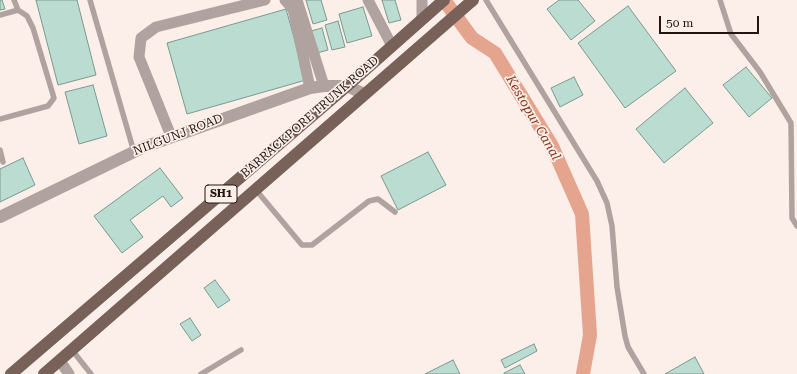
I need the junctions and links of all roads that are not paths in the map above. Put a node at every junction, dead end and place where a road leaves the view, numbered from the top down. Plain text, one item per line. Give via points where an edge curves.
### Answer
1 (14, 0) edge
2 (90, 0) edge
3 (265, 0) edge
4 (285, 0) edge
5 (297, 0) edge
6 (368, 0) edge
7 (422, 0) edge
8 (444, 0) edge
9 (486, 0) edge
10 (720, 0) edge
11 (469, 4) edge
12 (18, 10) junction
13 (0, 15) edge
14 (426, 16) junction
15 (392, 46) junction
16 (324, 86) junction
17 (347, 86) junction
18 (310, 88) junction
19 (364, 94) junction
20 (0, 119) edge
21 (171, 136) junction
22 (0, 150) edge
23 (134, 152) junction
24 (3, 162) dead end
25 (255, 190) junction
26 (394, 212) dead end
27 (0, 217) edge
28 (795, 218) edge
29 (797, 226) edge
30 (72, 350) junction
31 (241, 350) dead end
32 (60, 361) junction
33 (11, 374) edge
34 (44, 374) edge
35 (69, 374) edge
36 (91, 374) edge
37 (201, 374) edge
38 (644, 374) edge

1 - 12 lane
2 - 23 lane
3 - 21 street via 156,27 141,38 139,56
4 - 18 street via 293,9
5 - 16 street
6 - 15 street
7 - 14 street
8 - 14 main road, BARRACKPORE TRUNK ROAD / SH1
9 - 38 lane via 581,154 607,203 625,336 628,347
10 - 28 lane via 731,34 760,72 791,123
11 - 19 main road, BARRACKPORE TRUNK ROAD / SH1
12 - 13 lane
12 - 20 lane via 27,16 33,28 54,98 48,106
14 - 15 main road, BARRACKPORE TRUNK ROAD / SH1
15 - 17 main road, BARRACKPORE TRUNK ROAD / SH1
16 - 17 street, NILGUNJ ROAD
16 - 18 street, NILGUNJ ROAD
17 - 19 street, NILGUNJ ROAD
17 - 33 main road, BARRACKPORE TRUNK ROAD / SH1
18 - 21 street, NILGUNJ ROAD
19 - 25 main road, BARRACKPORE TRUNK ROAD / SH1
21 - 23 street, NILGUNJ ROAD
22 - 24 lane
23 - 27 street, NILGUNJ ROAD
25 - 26 lane via 302,245 312,245 369,201 378,199
25 - 30 main road, BARRACKPORE TRUNK ROAD / SH1
28 - 29 lane
30 - 32 main road, BARRACKPORE TRUNK ROAD / SH1
30 - 36 lane
31 - 37 lane
32 - 34 main road, BARRACKPORE TRUNK ROAD / SH1
32 - 35 street

